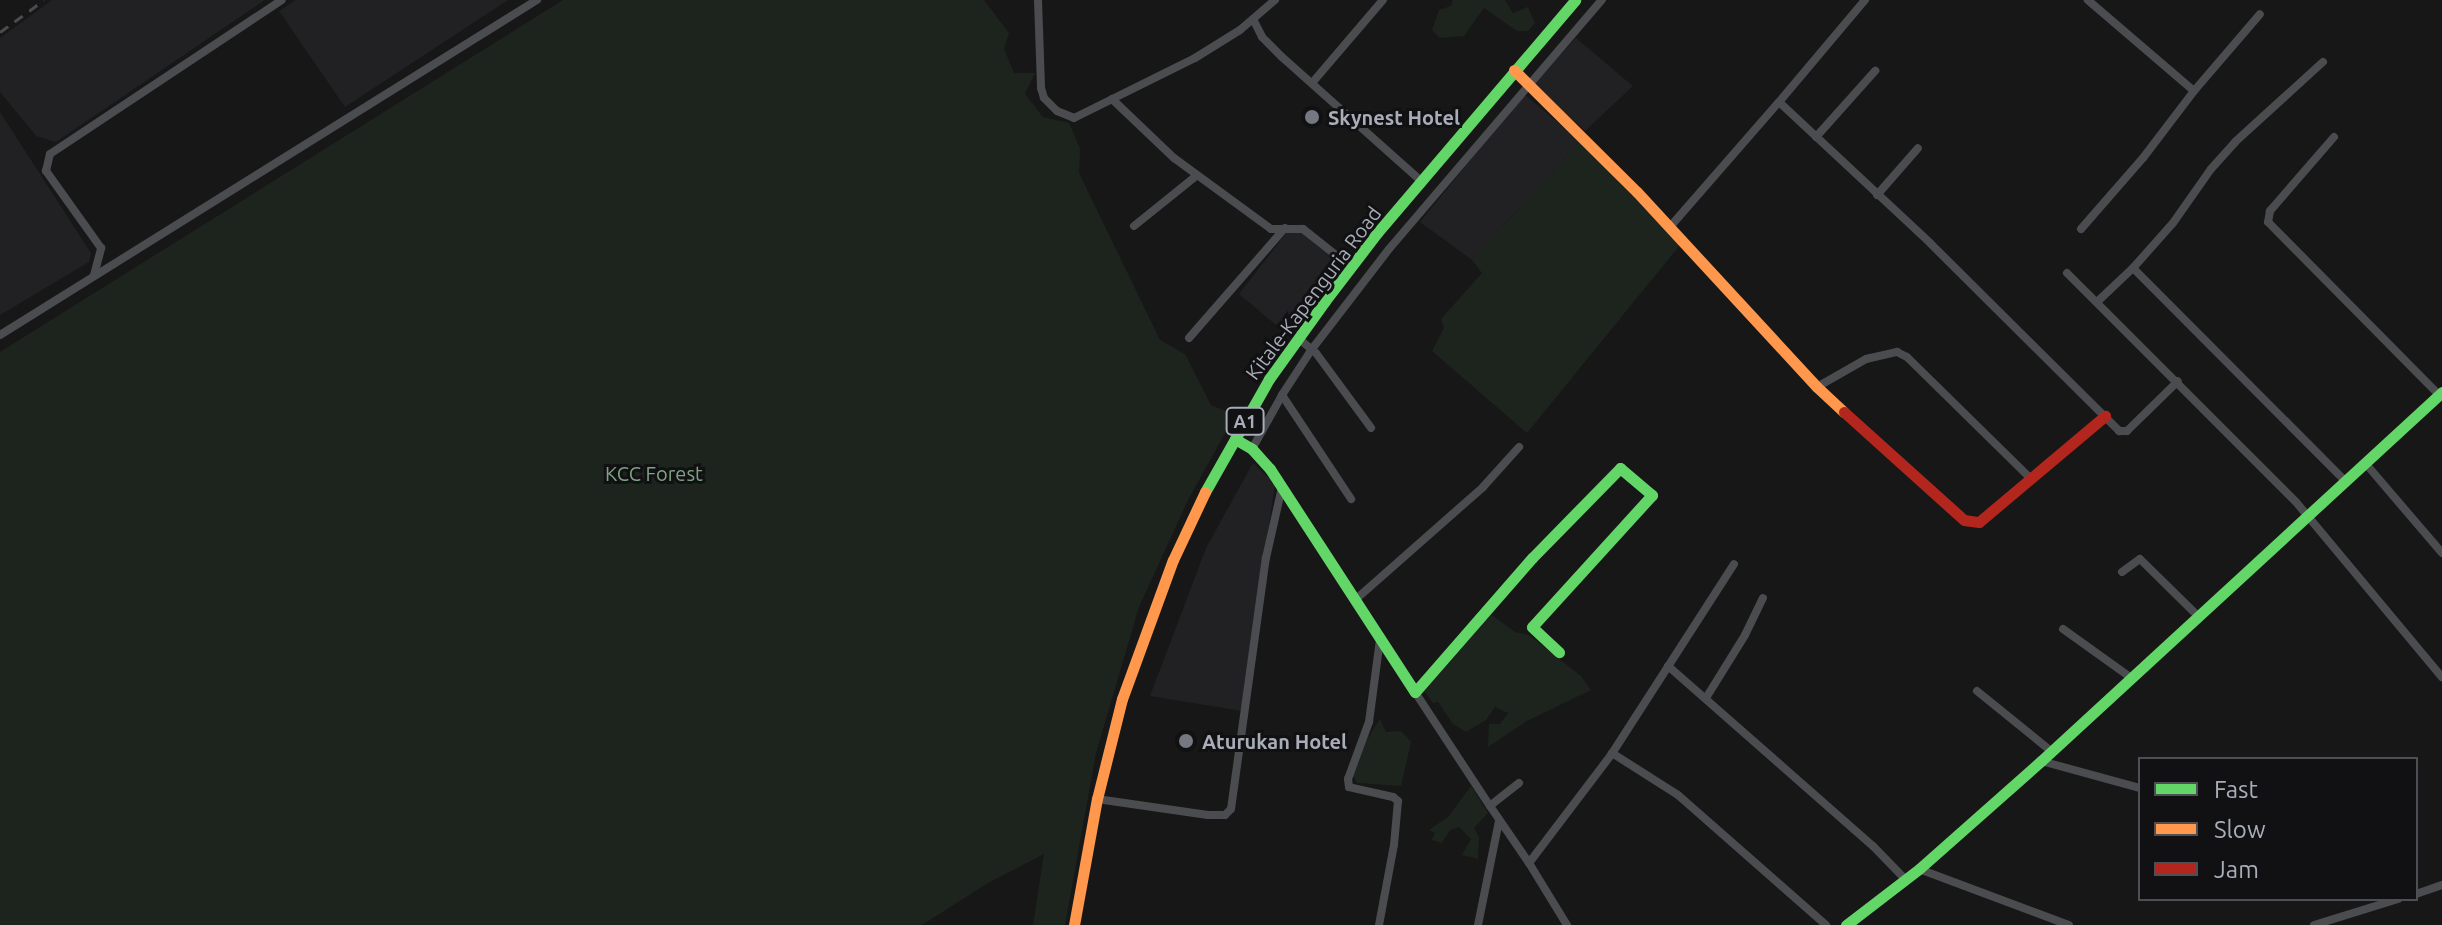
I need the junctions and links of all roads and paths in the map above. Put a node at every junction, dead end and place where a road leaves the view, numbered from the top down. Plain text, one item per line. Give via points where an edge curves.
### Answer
1 (282, 0) edge
2 (537, 0) edge
3 (1038, 0) edge
4 (1275, 0) edge
5 (1383, 0) edge
6 (1575, 0) edge
7 (1602, 0) edge
8 (1865, 0) edge
9 (2088, 0) edge
10 (2260, 14) dead end
11 (1253, 19) junction
12 (2323, 62) dead end
13 (1514, 70) junction
14 (1875, 71) dead end
15 (1312, 83) junction
16 (1529, 85) junction
17 (2194, 91) junction
18 (1112, 99) junction
19 (1779, 102) junction
20 (1816, 137) junction
21 (2334, 137) dead end
22 (1918, 148) dead end
23 (1196, 176) junction
24 (1422, 182) junction
25 (1877, 195) junction
26 (1134, 226) dead end
27 (1286, 228) junction
28 (1669, 228) junction
29 (2081, 229) dead end
30 (1351, 267) junction
31 (2133, 268) junction
32 (2067, 273) dead end
33 (94, 276) junction
34 (2097, 302) junction
35 (0, 335) edge
36 (1189, 338) dead end
37 (1298, 338) junction
38 (1312, 349) junction
39 (2178, 381) junction
40 (1817, 387) junction
41 (2440, 394) edge
42 (1282, 395) junction
43 (2105, 416) junction
44 (1371, 428) dead end
45 (1235, 439) junction
46 (1519, 447) dead end
47 (1252, 449) junction
48 (2366, 464) junction
49 (2030, 478) junction
50 (2345, 481) junction
51 (1282, 486) junction
52 (1351, 499) dead end
53 (2306, 517) junction
54 (2442, 553) edge
55 (1734, 564) dead end
56 (2122, 572) dead end
57 (1763, 598) dead end
58 (1355, 600) junction
59 (2197, 615) junction
60 (2063, 629) dead end
61 (1380, 640) junction
62 (1559, 652) dead end
63 (1668, 666) junction
64 (2130, 677) junction
65 (2442, 677) edge
66 (1977, 691) dead end
67 (1415, 692) junction
68 (1706, 698) junction
69 (2051, 751) junction
70 (1612, 753) junction
71 (2041, 761) junction
72 (1519, 783) dead end
73 (2138, 787) edge
74 (1097, 799) junction
75 (1490, 806) junction
76 (1499, 821) junction
77 (1529, 863) junction
78 (1919, 869) junction
79 (1906, 880) junction
80 (2442, 885) edge
81 (2418, 893) edge
82 (2392, 901) edge
83 (1074, 925) edge
84 (1379, 925) edge
85 (1478, 925) edge
86 (1567, 925) edge
87 (1826, 925) edge
88 (1846, 925) edge
89 (2069, 925) edge
90 (2314, 925) edge

1 - 33 street via 50,154 46,171 101,248
2 - 33 street
3 - 18 street via 1044,98 1074,118
4 - 11 street
5 - 15 street
6 - 13 main road, Kitale-Kapenguria Road / A1
7 - 16 street
8 - 19 street
9 - 17 street
10 - 17 street
11 - 15 street via 1262,37
11 - 18 street via 1195,58
12 - 31 street via 2235,142
13 - 16 main road
13 - 24 main road, Kitale-Kapenguria Road / A1
14 - 20 street
15 - 24 street
16 - 28 main road
16 - 38 street via 1389,249
17 - 29 street
18 - 23 street
19 - 20 street
19 - 28 street
20 - 25 street
21 - 41 street via 2270,211 2268,222
22 - 25 street
23 - 26 street
23 - 27 street via 1271,229
24 - 30 main road, Kitale-Kapenguria Road / A1
25 - 43 street
27 - 30 street via 1311,233
27 - 36 street
28 - 40 main road
30 - 37 main road, Kitale-Kapenguria Road / A1
31 - 34 street
31 - 50 street
32 - 34 street
33 - 35 street
34 - 39 street
37 - 38 street
37 - 45 main road, Kitale-Kapenguria Road / A1
38 - 42 street
38 - 44 street
39 - 43 street via 2127,431 2119,431
39 - 53 street
40 - 49 street via 1866,359 1897,352
40 - 49 main road via 1964,520 1979,522
41 - 48 main road
42 - 47 street
42 - 52 street
43 - 49 main road
45 - 47 main road
45 - 74 main road, Kitale-Kapenguria Road / A1 via 1194,512 1155,605 1122,699
46 - 58 street via 1483,487
47 - 51 main road
48 - 50 main road
48 - 54 street
50 - 53 main road
51 - 58 main road
51 - 74 street via 1266,558 1231,809 1225,815 1208,815
53 - 59 main road
53 - 65 street
55 - 63 street
56 - 59 street via 2140,559
57 - 68 street
58 - 61 main road
59 - 64 main road
60 - 64 street
61 - 67 main road
61 - 84 street via 1369,722 1348,779 1349,787 1398,801
62 - 67 main road via 1532,627 1652,495 1620,468 1532,558
63 - 68 street
63 - 70 street
64 - 69 main road
66 - 69 street
67 - 75 street
68 - 79 street
69 - 71 main road
70 - 77 street
70 - 87 street via 1678,795
71 - 73 street
71 - 78 main road
72 - 75 street
74 - 83 main road, Kitale-Kapenguria Road / A1
75 - 76 street
76 - 77 street
76 - 85 street
77 - 86 street
78 - 79 main road
78 - 89 street
79 - 88 main road
80 - 81 street
82 - 90 street

